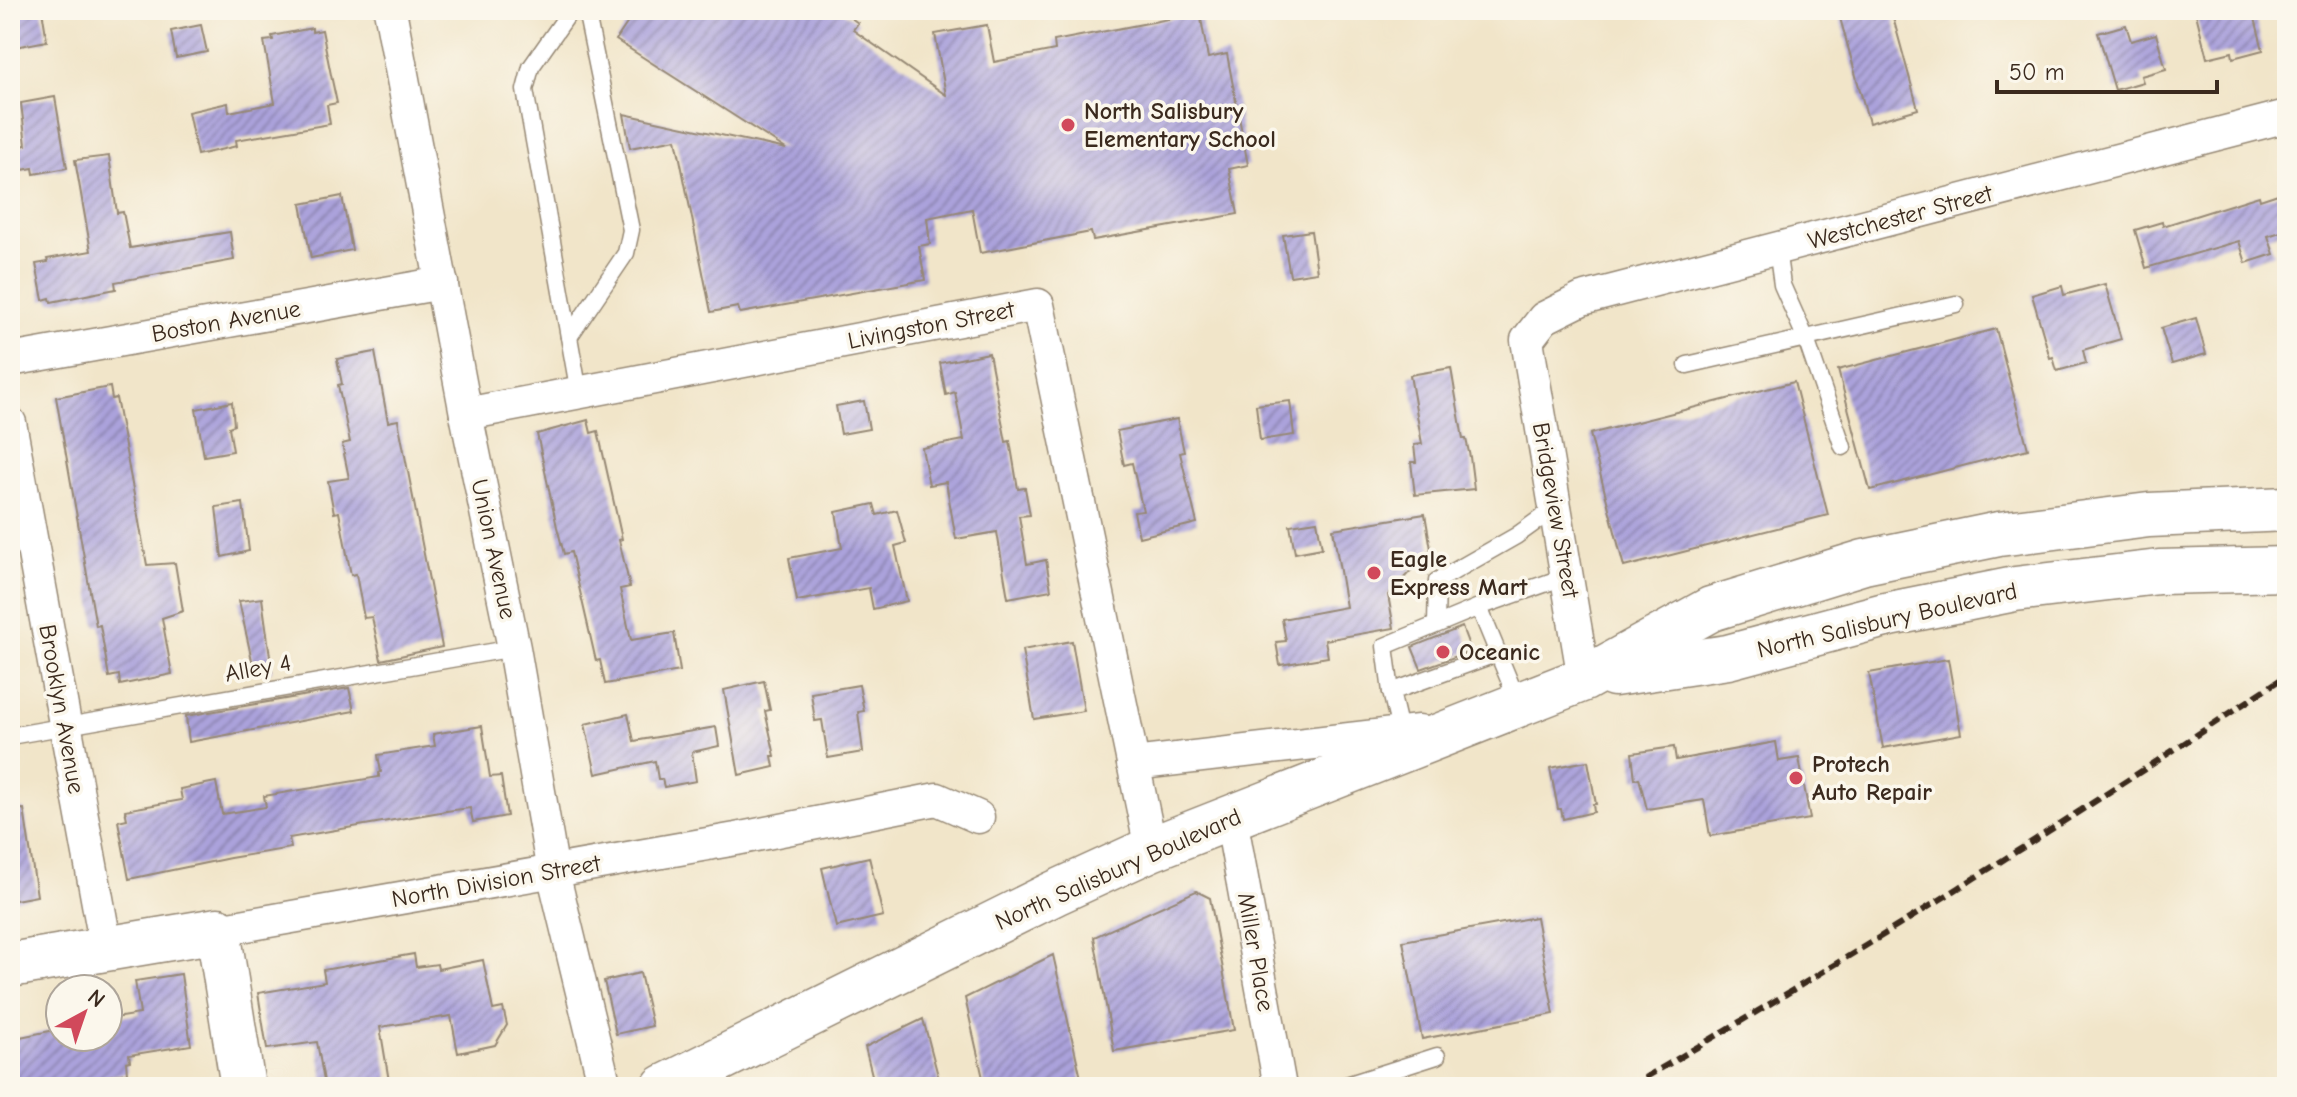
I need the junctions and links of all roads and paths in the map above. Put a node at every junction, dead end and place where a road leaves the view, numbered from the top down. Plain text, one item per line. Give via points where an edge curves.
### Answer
1 (390, 10) edge
2 (571, 10) edge
3 (586, 10) edge
4 (2287, 116) edge
5 (1777, 249) junction
6 (442, 283) junction
7 (1956, 304) dead end
8 (569, 337) junction
9 (1806, 339) junction
10 (1527, 340) joint
11 (10, 360) edge
12 (1687, 365) dead end
13 (579, 393) junction
14 (466, 414) junction
15 (10, 423) edge
16 (1843, 447) dead end
17 (1555, 508) junction
18 (2287, 509) edge
19 (2287, 569) edge
20 (1567, 576) junction
21 (1479, 607) junction
22 (1436, 624) junction
23 (514, 648) junction
24 (1498, 653) junction
25 (1584, 679) junction
26 (1391, 692) junction
27 (1519, 705) junction
28 (65, 726) junction
29 (1466, 726) junction
30 (1401, 734) junction
31 (10, 736) edge
32 (1133, 764) junction
33 (978, 817) dead end
34 (1231, 818) junction
35 (1151, 849) junction
36 (553, 872) junction
37 (218, 930) junction
38 (106, 947) junction
39 (10, 965) edge
40 (1437, 1056) dead end
41 (243, 1087) edge
42 (605, 1087) edge
43 (664, 1087) edge
44 (1280, 1087) edge
45 (1340, 1087) edge

1 - 6 street, Union Avenue
2 - 8 lane via 531,67 525,90
3 - 8 lane via 631,230 626,253
4 - 5 street, Westchester Street
5 - 9 lane via 1782,285
5 - 10 street, Westchester Street via 1582,299 1544,318
6 - 11 street, Boston Avenue
6 - 14 street, Union Avenue
7 - 9 lane
8 - 13 lane
9 - 12 lane
9 - 16 lane
10 - 17 street, Bridgeview Street
13 - 14 street, Livingston Street
13 - 32 street, Livingston Street via 1038,305
14 - 23 street, Union Avenue
15 - 28 street, Brooklyn Avenue
17 - 20 street, Bridgeview Street
17 - 22 lane via 1437,581
18 - 25 main road, North Salisbury Boulevard via 2134,517 1999,534 1864,562 1711,609
19 - 25 main road, North Salisbury Boulevard via 2159,572 2015,589 1885,615 1728,657
20 - 21 lane
20 - 25 street, Bridgeview Street
21 - 22 lane
21 - 24 lane
22 - 26 lane via 1385,646
23 - 28 lane, Alley 4
23 - 36 street, Union Avenue
24 - 26 lane
24 - 27 lane
25 - 27 main road, North Salisbury Boulevard
26 - 30 lane
27 - 29 main road, North Salisbury Boulevard
28 - 31 lane, Alley 4
28 - 38 street, Brooklyn Avenue
29 - 30 street
29 - 34 main road, North Salisbury Boulevard
30 - 32 street
32 - 35 street, Livingston Street
33 - 36 street, North Division Street via 937,799
34 - 35 main road, North Salisbury Boulevard
34 - 44 street, Miller Place
35 - 43 main road, North Salisbury Boulevard
36 - 37 street, North Division Street
36 - 42 street, Union Avenue
37 - 38 main road, North Division Street
37 - 41 main road
38 - 39 main road, North Division Street
40 - 45 lane

